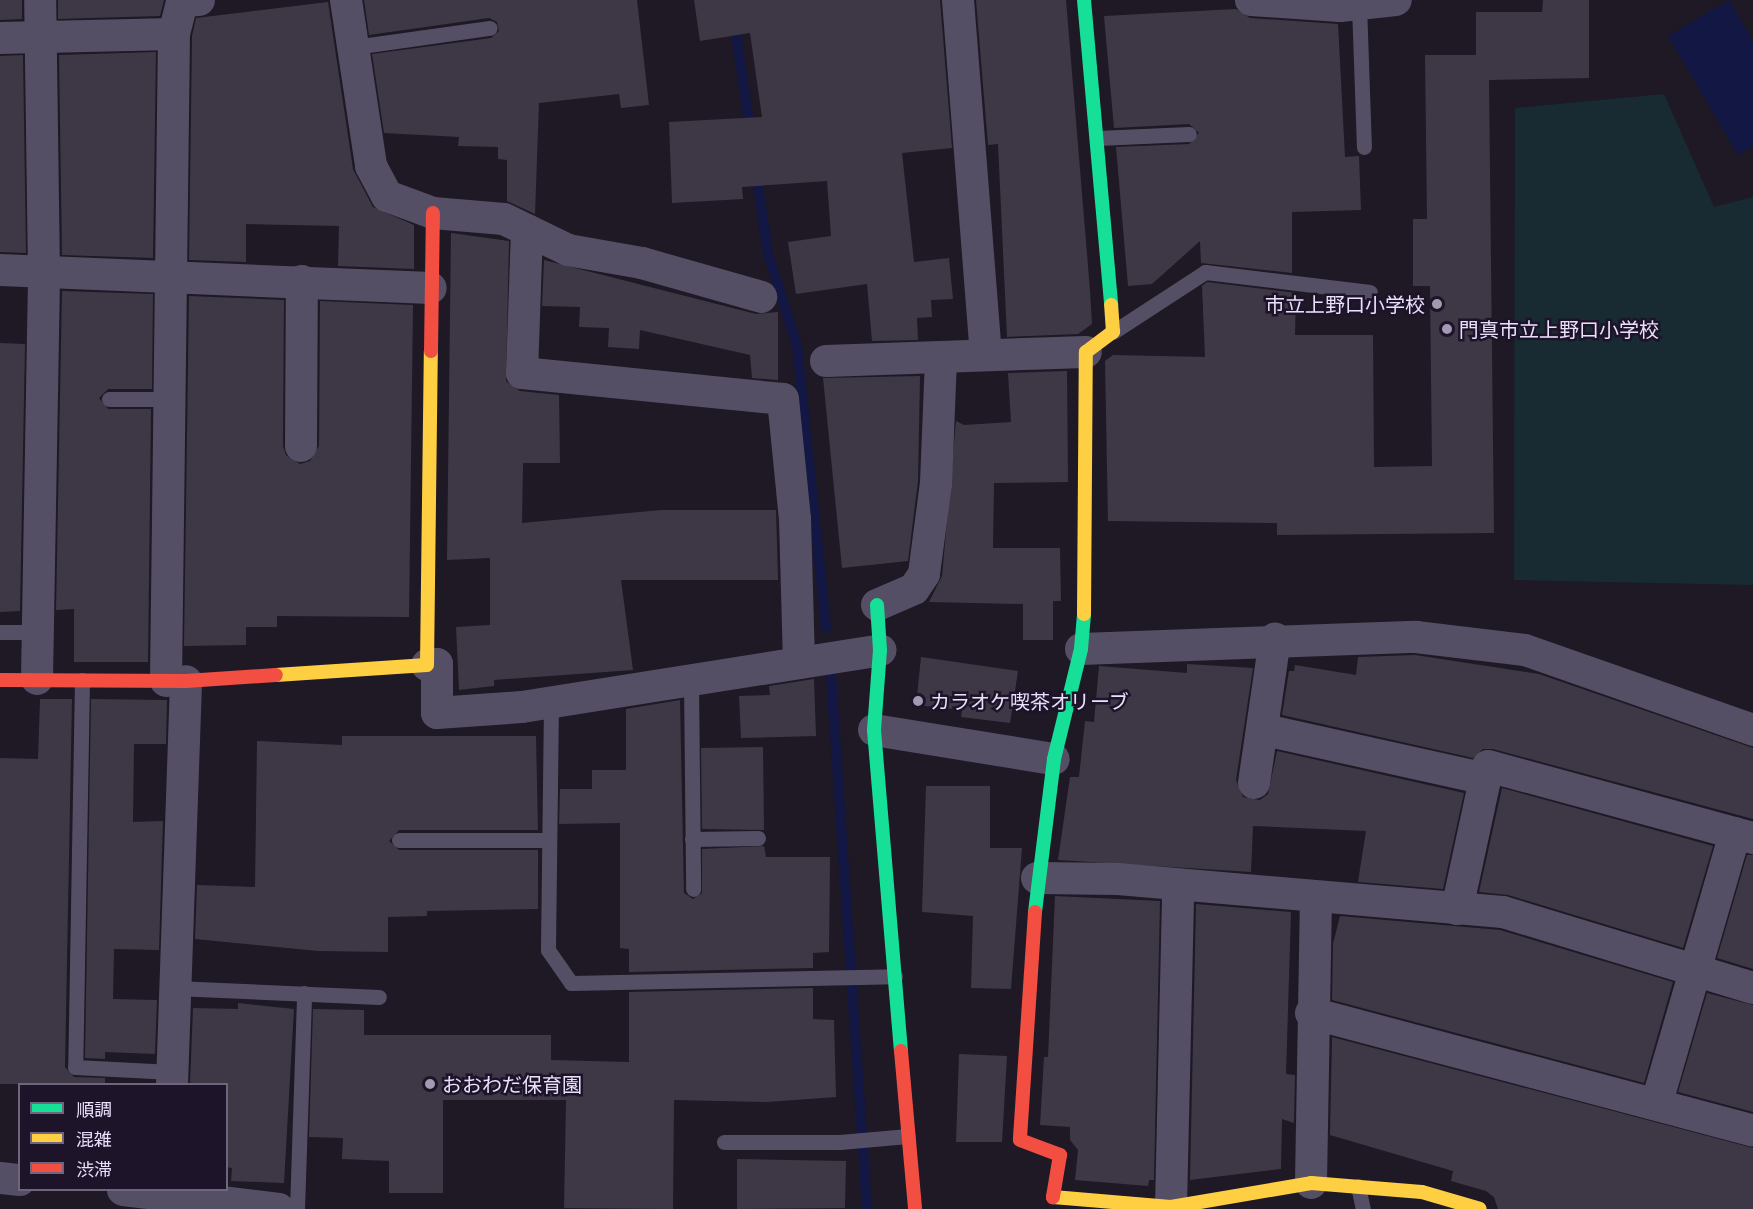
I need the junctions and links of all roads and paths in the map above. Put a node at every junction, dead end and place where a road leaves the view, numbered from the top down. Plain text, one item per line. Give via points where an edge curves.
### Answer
1 (40, 0) edge
2 (200, 0) edge
3 (346, 0) edge
4 (958, 0) edge
5 (1084, 0) edge
6 (1251, 0) edge
7 (1396, 0) edge
8 (1346, 4) edge
9 (490, 28) dead end
10 (40, 34) junction
11 (174, 34) junction
12 (0, 38) edge
13 (354, 47) junction
14 (1189, 134) dead end
15 (1097, 138) junction
16 (1364, 147) dead end
17 (433, 213) junction
18 (527, 230) junction
19 (0, 270) edge
20 (44, 274) junction
21 (170, 274) junction
22 (302, 281) junction
23 (431, 288) junction
24 (1370, 292) dead end
25 (761, 297) dead end
26 (1113, 332) junction
27 (1086, 352) junction
28 (986, 355) junction
29 (942, 357) junction
30 (826, 361) dead end
31 (109, 399) dead end
32 (169, 399) junction
33 (301, 446) dead end
34 (876, 605) joint
35 (0, 632) edge
36 (38, 632) junction
37 (1275, 639) junction
38 (880, 650) junction
39 (1081, 650) junction
40 (799, 663) junction
41 (427, 665) junction
42 (37, 679) junction
43 (0, 680) edge
44 (82, 680) junction
45 (176, 681) junction
46 (691, 681) junction
47 (551, 703) junction
48 (874, 730) junction
49 (1265, 730) junction
50 (1753, 730) edge
51 (1054, 759) junction
52 (1485, 779) junction
53 (1254, 783) dead end
54 (1744, 836) edge
55 (758, 838) dead end
56 (692, 839) junction
57 (399, 840) dead end
58 (549, 840) junction
59 (1037, 878) junction
60 (1178, 887) junction
61 (693, 889) dead end
62 (1316, 897) junction
63 (1457, 909) junction
64 (1694, 970) junction
65 (895, 976) junction
66 (175, 988) junction
67 (1753, 988) edge
68 (304, 993) junction
69 (379, 997) dead end
70 (1311, 1013) junction
71 (172, 1078) edge
72 (1657, 1102) junction
73 (1753, 1131) edge
74 (908, 1136) junction
75 (724, 1142) dead end
76 (0, 1178) edge
77 (18, 1180) edge
78 (1311, 1183) junction
79 (1358, 1186) junction
80 (129, 1191) edge
81 (1252, 1193) junction
82 (166, 1197) edge
83 (1171, 1207) junction
84 (279, 1209) edge
85 (297, 1209) edge
86 (915, 1209) edge
87 (1256, 1209) edge
88 (1363, 1209) edge
89 (1480, 1209) edge

1 - 10 street
2 - 11 street via 182,2
3 - 13 street
4 - 28 street
5 - 15 street
6 - 8 street
7 - 8 street
8 - 16 lane
9 - 13 lane
10 - 11 street
10 - 12 street
10 - 20 street
11 - 21 street
13 - 17 street via 371,166 387,195
14 - 15 lane
15 - 26 street
17 - 18 street via 504,219
17 - 23 street
18 - 25 street via 568,250 642,263
18 - 40 street via 522,373 783,399 795,519
19 - 20 street
20 - 21 street
20 - 36 street
21 - 22 street
21 - 32 street
22 - 23 street
22 - 33 street
23 - 41 street
24 - 26 lane via 1205,272
26 - 27 street
27 - 28 street
27 - 39 street via 1088,578
28 - 29 street
29 - 30 street
29 - 34 street via 936,483 924,574 914,589
31 - 32 lane
32 - 45 street
34 - 38 street
35 - 36 lane
36 - 42 street
37 - 39 street
37 - 49 street
37 - 50 street via 1416,637 1525,650
38 - 40 street
38 - 48 street
39 - 51 street
40 - 46 street
41 - 45 street
41 - 47 street via 437,664 437,713
42 - 43 street
42 - 44 street
44 - 45 street
44 - 71 lane via 75,1067
45 - 66 street
46 - 47 street
46 - 56 lane
47 - 58 lane
48 - 51 street
48 - 65 street
49 - 52 street
49 - 53 street
51 - 59 street
52 - 54 street via 1488,766
52 - 63 street
54 - 64 street
55 - 56 lane
56 - 61 lane
57 - 58 lane
58 - 65 lane via 548,950 571,983 832,981
59 - 60 street via 1118,879
59 - 83 street via 1020,1140 1060,1155 1053,1197
60 - 62 street
60 - 83 street
62 - 63 street
62 - 70 street
63 - 64 street via 1503,912
64 - 67 street
64 - 72 street
65 - 74 street
66 - 68 lane
66 - 71 street
68 - 69 lane
68 - 85 lane
70 - 72 street
70 - 78 street
72 - 73 street
74 - 75 lane via 840,1142
74 - 86 street
76 - 77 street
78 - 79 street
78 - 81 street
79 - 88 lane
79 - 89 street via 1422,1192
80 - 82 street
81 - 83 street
81 - 87 lane
82 - 84 street

